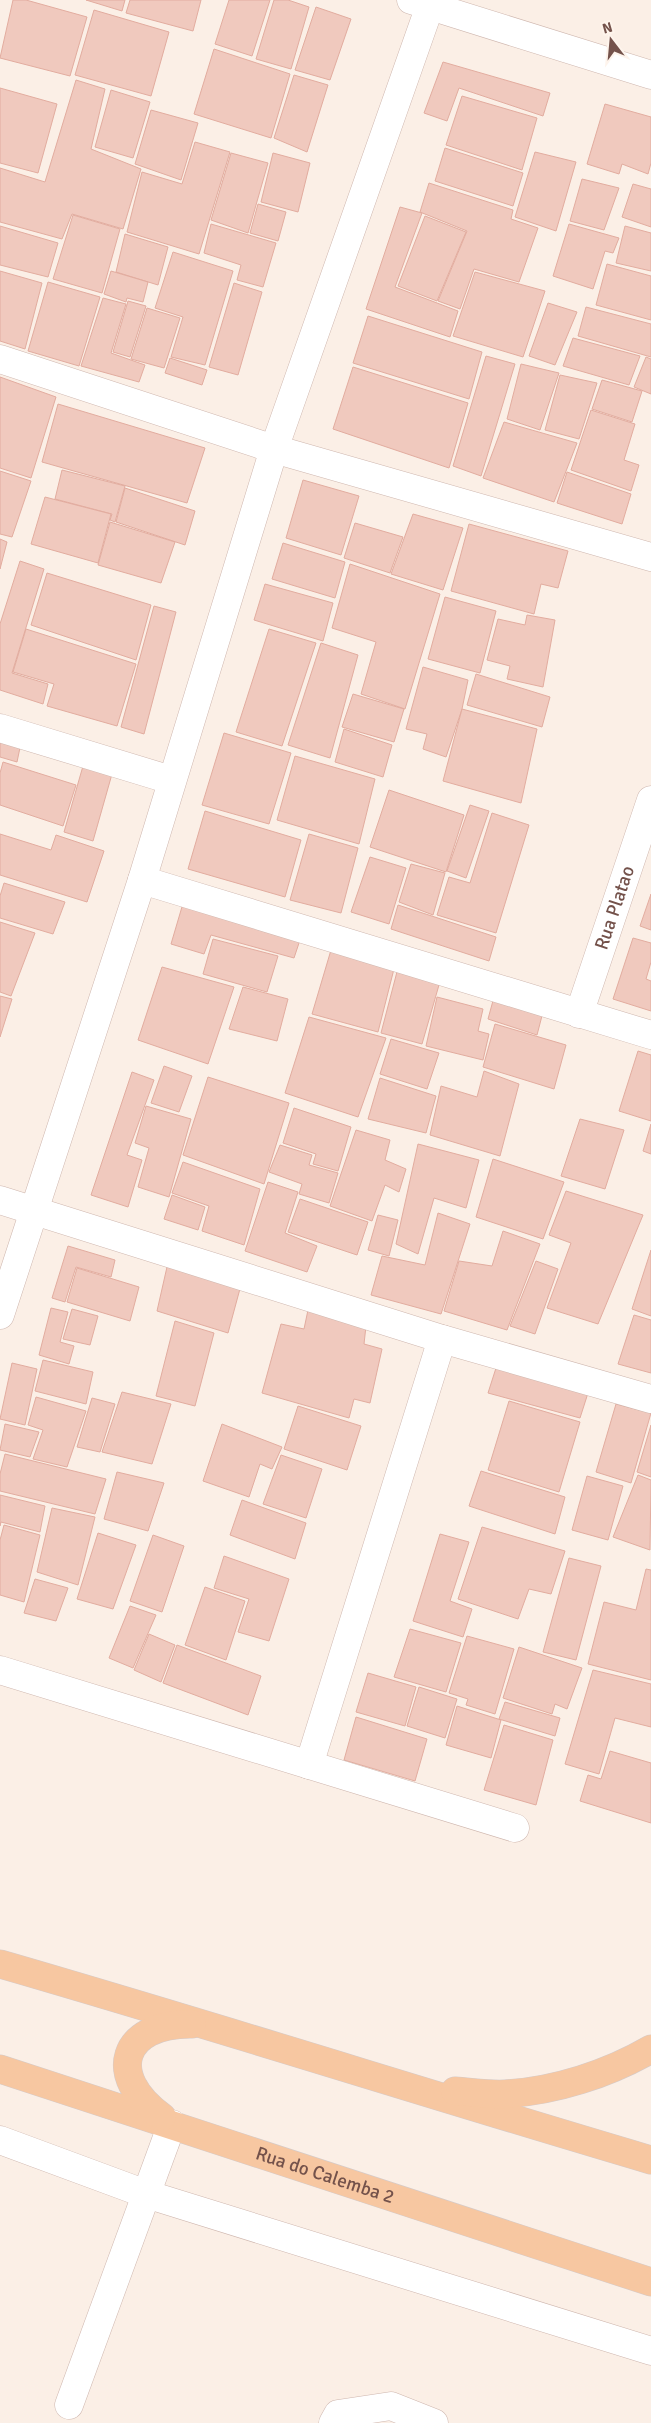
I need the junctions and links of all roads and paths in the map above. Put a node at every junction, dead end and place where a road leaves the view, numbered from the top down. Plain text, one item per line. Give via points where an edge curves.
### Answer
1 (425, 2) edge
2 (651, 75) edge
3 (0, 359) edge
4 (274, 449) junction
5 (651, 557) edge
6 (0, 728) edge
7 (171, 780) junction
8 (651, 800) edge
9 (142, 880) junction
10 (579, 1014) junction
11 (651, 1035) edge
12 (0, 1200) edge
13 (35, 1210) junction
14 (0, 1315) edge
15 (442, 1339) junction
16 (651, 1399) edge
17 (0, 1670) edge
18 (309, 1765) junction
19 (515, 1828) dead end
20 (0, 1964) edge
21 (206, 2024) junction
22 (651, 2049) edge
23 (0, 2069) edge
24 (399, 2086) junction
25 (172, 2124) junction
26 (0, 2140) edge
27 (651, 2160) edge
28 (146, 2194) junction
29 (651, 2282) edge
30 (651, 2351) edge
31 (69, 2405) dead end
32 (333, 2423) edge
33 (434, 2423) edge

1 - 2 street
1 - 4 street
3 - 4 street
4 - 5 street
4 - 7 street
6 - 7 street
7 - 9 street
8 - 10 street, Rua Platao
9 - 10 street
9 - 13 street
10 - 11 street
12 - 13 street
13 - 14 street
13 - 15 street
15 - 16 street
15 - 18 street
17 - 18 street
18 - 19 street
20 - 21 main road
21 - 24 main road
21 - 25 main road via 158,2027 139,2040 127,2057 128,2077 138,2096
22 - 24 main road via 576,2082 505,2094
23 - 25 main road, Rua do Calemba 2
24 - 27 main road
25 - 28 street
25 - 29 main road, Rua do Calemba 2
26 - 28 street
28 - 30 street
28 - 31 street
32 - 33 street via 338,2414 391,2406

